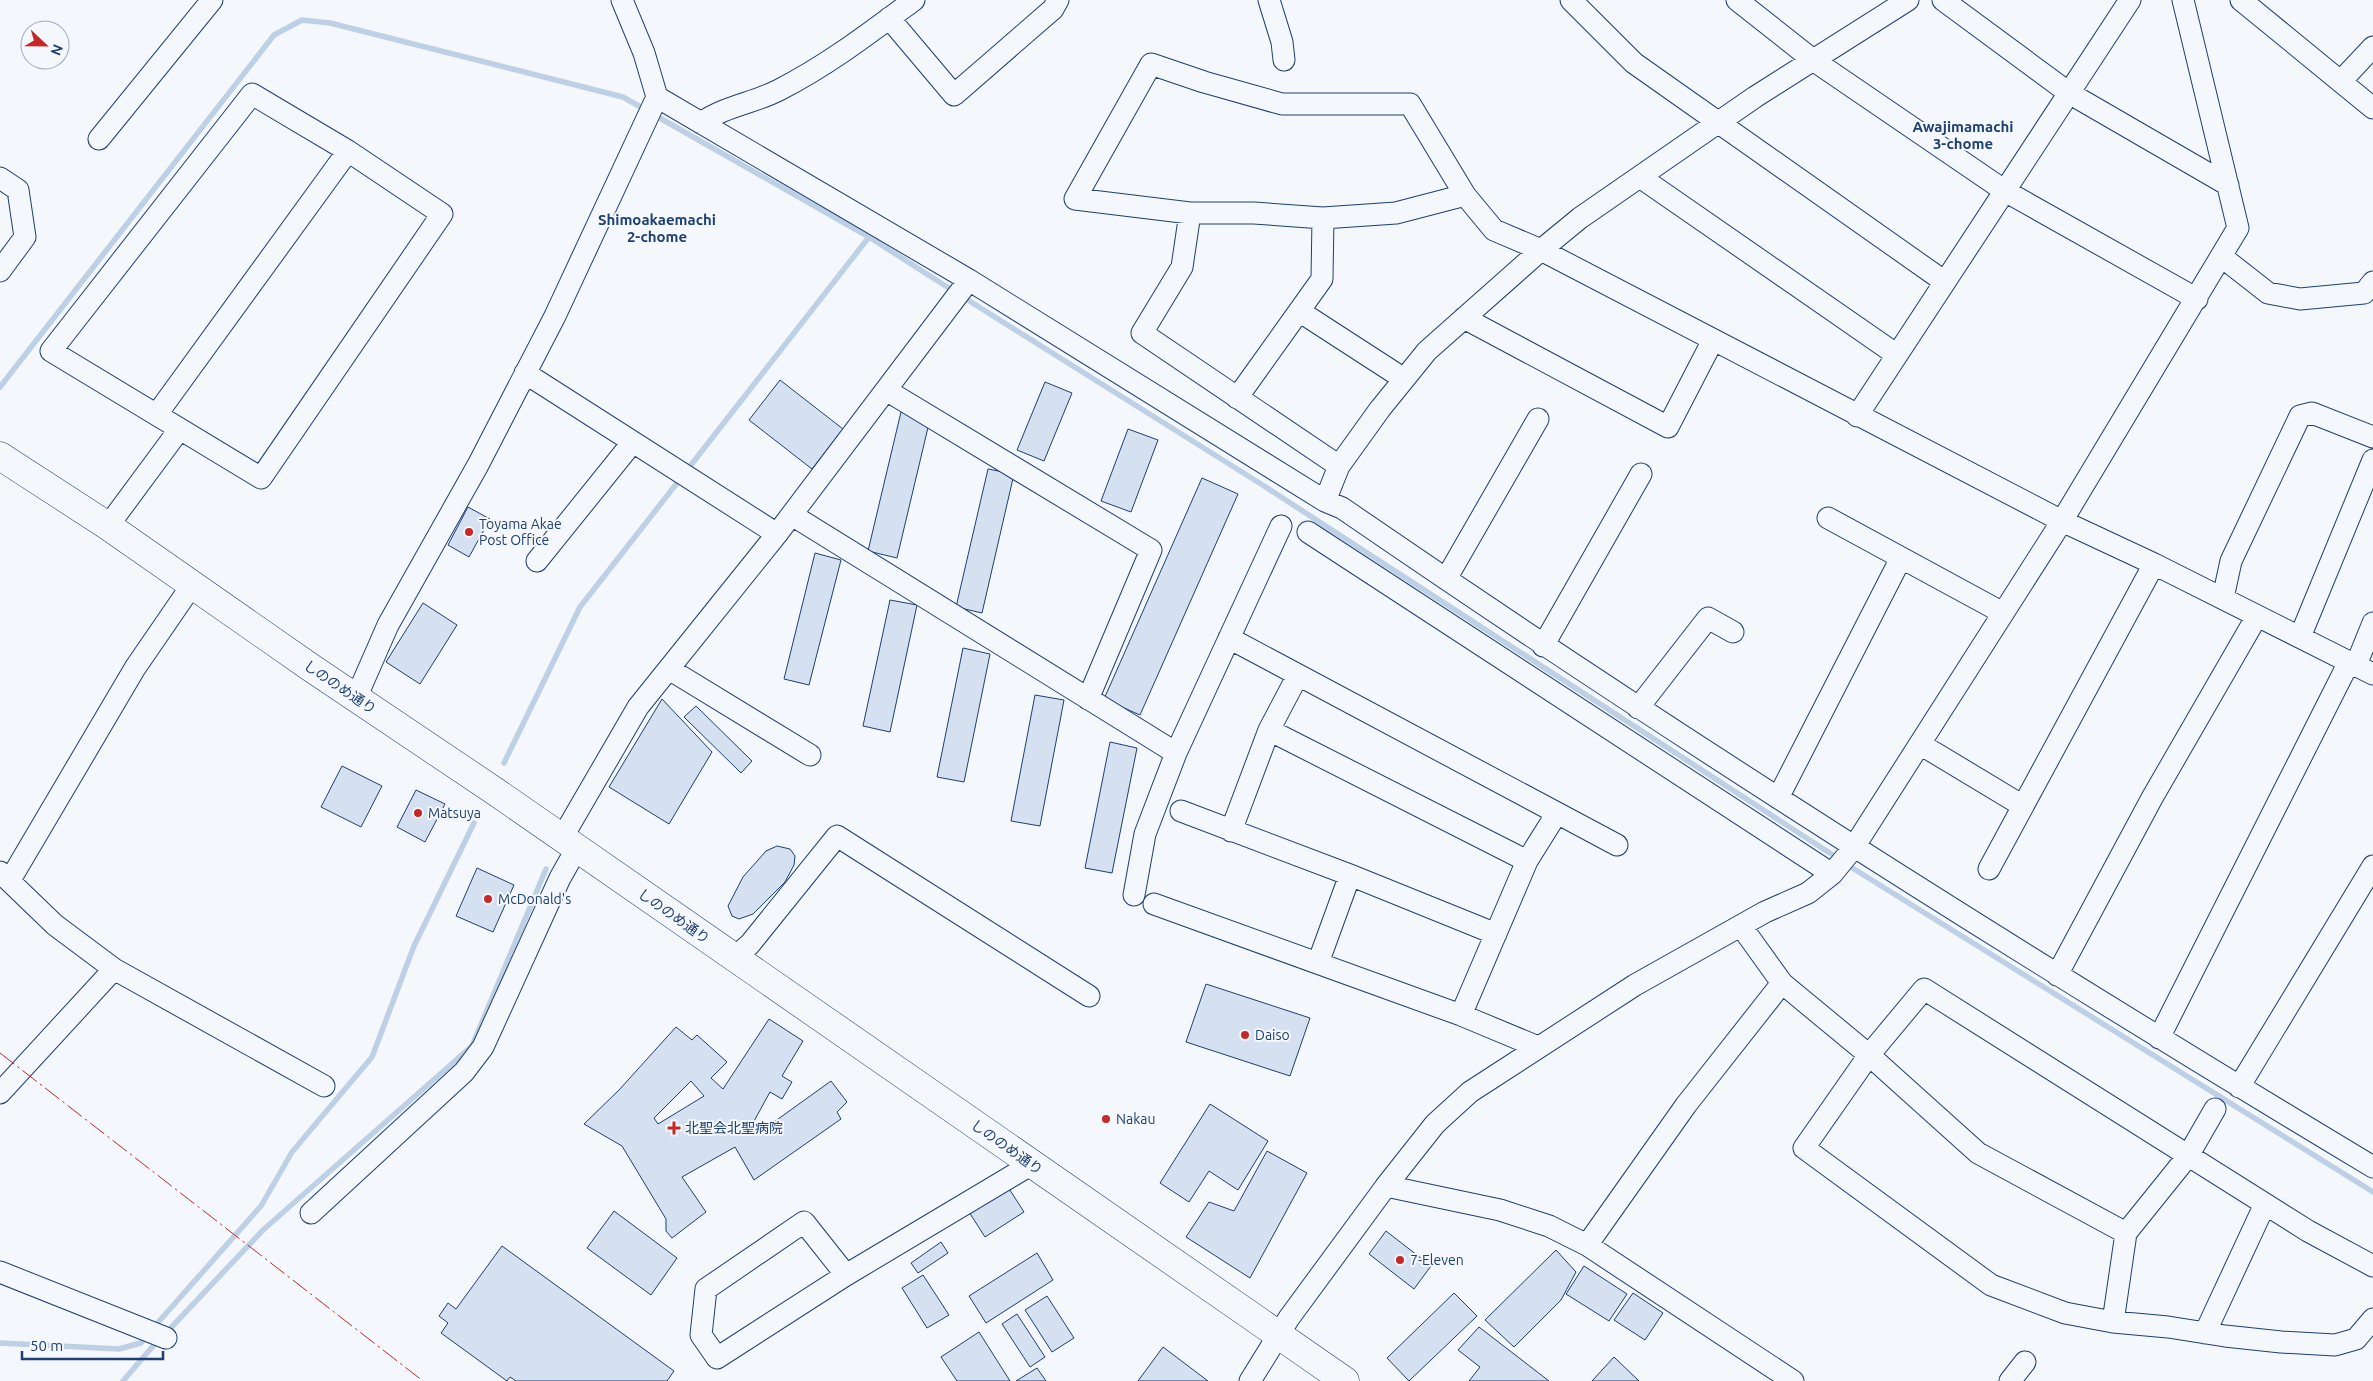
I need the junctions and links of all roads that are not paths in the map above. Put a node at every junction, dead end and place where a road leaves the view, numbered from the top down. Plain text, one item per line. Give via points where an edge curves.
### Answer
1 (622, 0) edge
2 (914, 0) edge
3 (1058, 0) edge
4 (1269, 0) edge
5 (1571, 0) edge
6 (1737, 0) edge
7 (1908, 0) edge
8 (1943, 0) edge
9 (2130, 0) edge
10 (2183, 0) edge
11 (2241, 0) edge
12 (209, 1) edge
13 (889, 18) junction
14 (2373, 47) edge
15 (1284, 60) dead end
16 (1813, 60) junction
17 (2341, 81) junction
18 (2069, 93) junction
19 (652, 108) junction
20 (2373, 108) edge
21 (702, 123) junction
22 (1718, 123) junction
23 (99, 139) dead end
24 (348, 151) junction
25 (1640, 176) junction
26 (0, 178) edge
27 (2228, 185) junction
28 (2005, 191) junction
29 (1465, 195) junction
30 (1190, 213) junction
31 (1323, 218) junction
32 (1541, 250) junction
33 (2222, 257) junction
34 (0, 272) edge
35 (1945, 282) junction
36 (2373, 282) edge
37 (962, 289) junction
38 (2197, 299) junction
39 (1299, 311) junction
40 (1464, 318) junction
41 (1713, 340) junction
42 (1897, 355) junction
43 (525, 373) junction
44 (1404, 379) junction
45 (886, 390) junction
46 (1237, 398) junction
47 (157, 414) junction
48 (1858, 416) junction
49 (1538, 419) dead end
50 (179, 430) junction
51 (2373, 437) edge
52 (632, 443) junction
53 (0, 456) edge
54 (2373, 460) edge
55 (1339, 466) junction
56 (1641, 474) dead end
57 (1325, 502) junction
58 (792, 514) junction
59 (1828, 518) dead end
60 (2062, 521) junction
61 (108, 526) junction
62 (1281, 526) dead end
63 (1308, 532) dead end
64 (777, 534) junction
65 (1901, 558) junction
66 (538, 561) dead end
67 (2154, 564) junction
68 (1446, 579) junction
69 (192, 584) junction
70 (2223, 598) junction
71 (2003, 613) junction
72 (2257, 616) junction
73 (2373, 623) edge
74 (1733, 632) dead end
75 (1229, 638) junction
76 (2300, 638) junction
77 (1543, 646) junction
78 (2359, 667) edge
79 (669, 669) junction
80 (1298, 675) junction
81 (356, 698) junction
82 (1088, 699) junction
83 (1638, 708) junction
84 (1269, 730) junction
85 (1920, 744) junction
86 (1176, 753) junction
87 (810, 755) dead end
88 (1778, 798) junction
89 (2023, 806) junction
90 (1181, 811) dead end
91 (1557, 813) junction
92 (1231, 831) junction
93 (569, 843) junction
94 (1617, 845) dead end
95 (1527, 861) junction
96 (1843, 861) junction
97 (2373, 866) edge
98 (1989, 869) dead end
99 (1350, 875) junction
100 (5, 876) edge
101 (1134, 896) dead end
102 (1154, 904) dead end
103 (1740, 926) junction
104 (1496, 934) junction
105 (734, 958) junction
106 (1318, 963) junction
107 (114, 968) junction
108 (2057, 975) junction
109 (1782, 983) junction
110 (1088, 996) dead end
111 (1461, 1015) junction
112 (2159, 1038) junction
113 (1538, 1047) junction
114 (1869, 1055) junction
115 (324, 1086) dead end
116 (2239, 1087) junction
117 (0, 1093) edge
118 (2215, 1109) dead end
119 (2188, 1156) junction
120 (1032, 1164) junction
121 (2373, 1167) edge
122 (1386, 1186) junction
123 (2265, 1204) junction
124 (311, 1212) dead end
125 (2126, 1234) junction
126 (1587, 1245) junction
127 (2373, 1266) edge
128 (0, 1272) edge
129 (846, 1275) junction
130 (2373, 1319) edge
131 (2113, 1322) junction
132 (2205, 1333) junction
133 (1278, 1335) junction
134 (166, 1338) dead end
135 (2025, 1362) dead end
136 (1250, 1381) edge
137 (1346, 1381) edge
138 (1793, 1381) edge
139 (2010, 1381) edge

1 - 19 street via 644,53
2 - 13 street
3 - 13 street via 1053,9 954,95
4 - 15 street
5 - 22 street via 1634,63
6 - 16 street
7 - 16 street
8 - 18 street
9 - 18 street
10 - 27 street
11 - 17 street
12 - 23 street
13 - 21 street via 846,50 778,90 714,114
14 - 17 street
16 - 22 street
16 - 28 street
17 - 20 street
18 - 27 street
18 - 28 street
19 - 21 street
19 - 43 street
21 - 37 street
22 - 25 street
22 - 35 street
24 - 47 street
24 - 47 street via 252,94 51,351
24 - 50 street via 442,214 261,478
25 - 32 street
25 - 42 street
26 - 34 street via 18,190 25,237
27 - 33 street via 2238,228
28 - 35 street
28 - 38 street
29 - 30 street via 1410,104 1282,104 1151,64 1075,199
29 - 31 street via 1396,213
29 - 32 street via 1494,230
30 - 31 street
30 - 46 street via 1182,267 1142,334
31 - 39 street via 1322,279
32 - 40 street
32 - 41 street
33 - 36 street via 2268,293 2300,299 2364,293
33 - 38 street
35 - 42 street
37 - 45 street
37 - 57 street
38 - 60 street
39 - 44 street
39 - 46 street
40 - 41 street via 1668,426
40 - 44 street via 1427,351
41 - 48 street
42 - 48 street
43 - 52 street
43 - 81 street via 478,465 388,625
44 - 55 street
45 - 58 street
45 - 82 street via 1151,550
46 - 55 street
47 - 50 street
48 - 60 street
49 - 68 street
50 - 61 street
51 - 70 street via 2312,413 2300,416 2231,561
52 - 64 street
52 - 66 street
53 - 61 main road, しののめ通り
54 - 76 street
55 - 57 street
56 - 77 street
57 - 68 street via 1342,508
58 - 64 street
58 - 82 street
59 - 65 street
60 - 67 street
60 - 71 street
61 - 69 main road, しののめ通り
62 - 75 street
63 - 96 street
64 - 79 street
65 - 71 street
65 - 88 street
67 - 70 street
67 - 89 street
68 - 77 street
69 - 81 main road, しののめ通り
69 - 100 street via 135,668
70 - 72 street
71 - 85 street
72 - 76 street
72 - 108 street via 2152,798
73 - 78 street
74 - 83 street via 1708,618
75 - 80 street
75 - 86 street
76 - 78 street
77 - 83 street
78 - 112 street
79 - 87 street
79 - 93 street via 638,707
80 - 84 street
80 - 91 street
81 - 93 main road, しののめ通り
82 - 86 street
83 - 88 street
84 - 92 street
84 - 95 street
85 - 89 street
85 - 96 street
86 - 101 street via 1145,834
88 - 96 street
89 - 98 street
90 - 92 street
91 - 94 street
91 - 95 street
92 - 99 street
93 - 105 main road, しののめ通り
93 - 124 street via 560,878 483,1047 464,1072
95 - 104 street
96 - 103 street via 1808,892
96 - 108 street
97 - 116 street
99 - 104 street
99 - 106 street
100 - 107 street via 55,925
102 - 106 street
103 - 109 street
103 - 113 street via 1635,985
104 - 111 street
105 - 110 street via 750,944 837,836
105 - 120 main road, しののめ通り
106 - 111 street
107 - 115 street
107 - 117 street
108 - 112 street
109 - 114 street
109 - 126 street via 1686,1105
111 - 113 street
112 - 116 street
113 - 122 street via 1470,1092 1435,1124
114 - 119 street via 1924,989
114 - 125 street via 1978,1153
114 - 131 street via 1804,1148 1991,1285 2065,1313
116 - 121 street
118 - 119 street
119 - 123 street
119 - 125 street
120 - 129 street
120 - 133 main road, しののめ通り
122 - 126 street via 1500,1210 1549,1226
122 - 133 street
123 - 127 street
123 - 132 street
125 - 131 street
126 - 138 street
128 - 134 street
129 - 129 street via 804,1222 706,1289 701,1334 716,1358
130 - 132 street via 2356,1339 2335,1345
131 - 132 street
133 - 136 street
133 - 137 main road, しののめ通り
135 - 139 street

